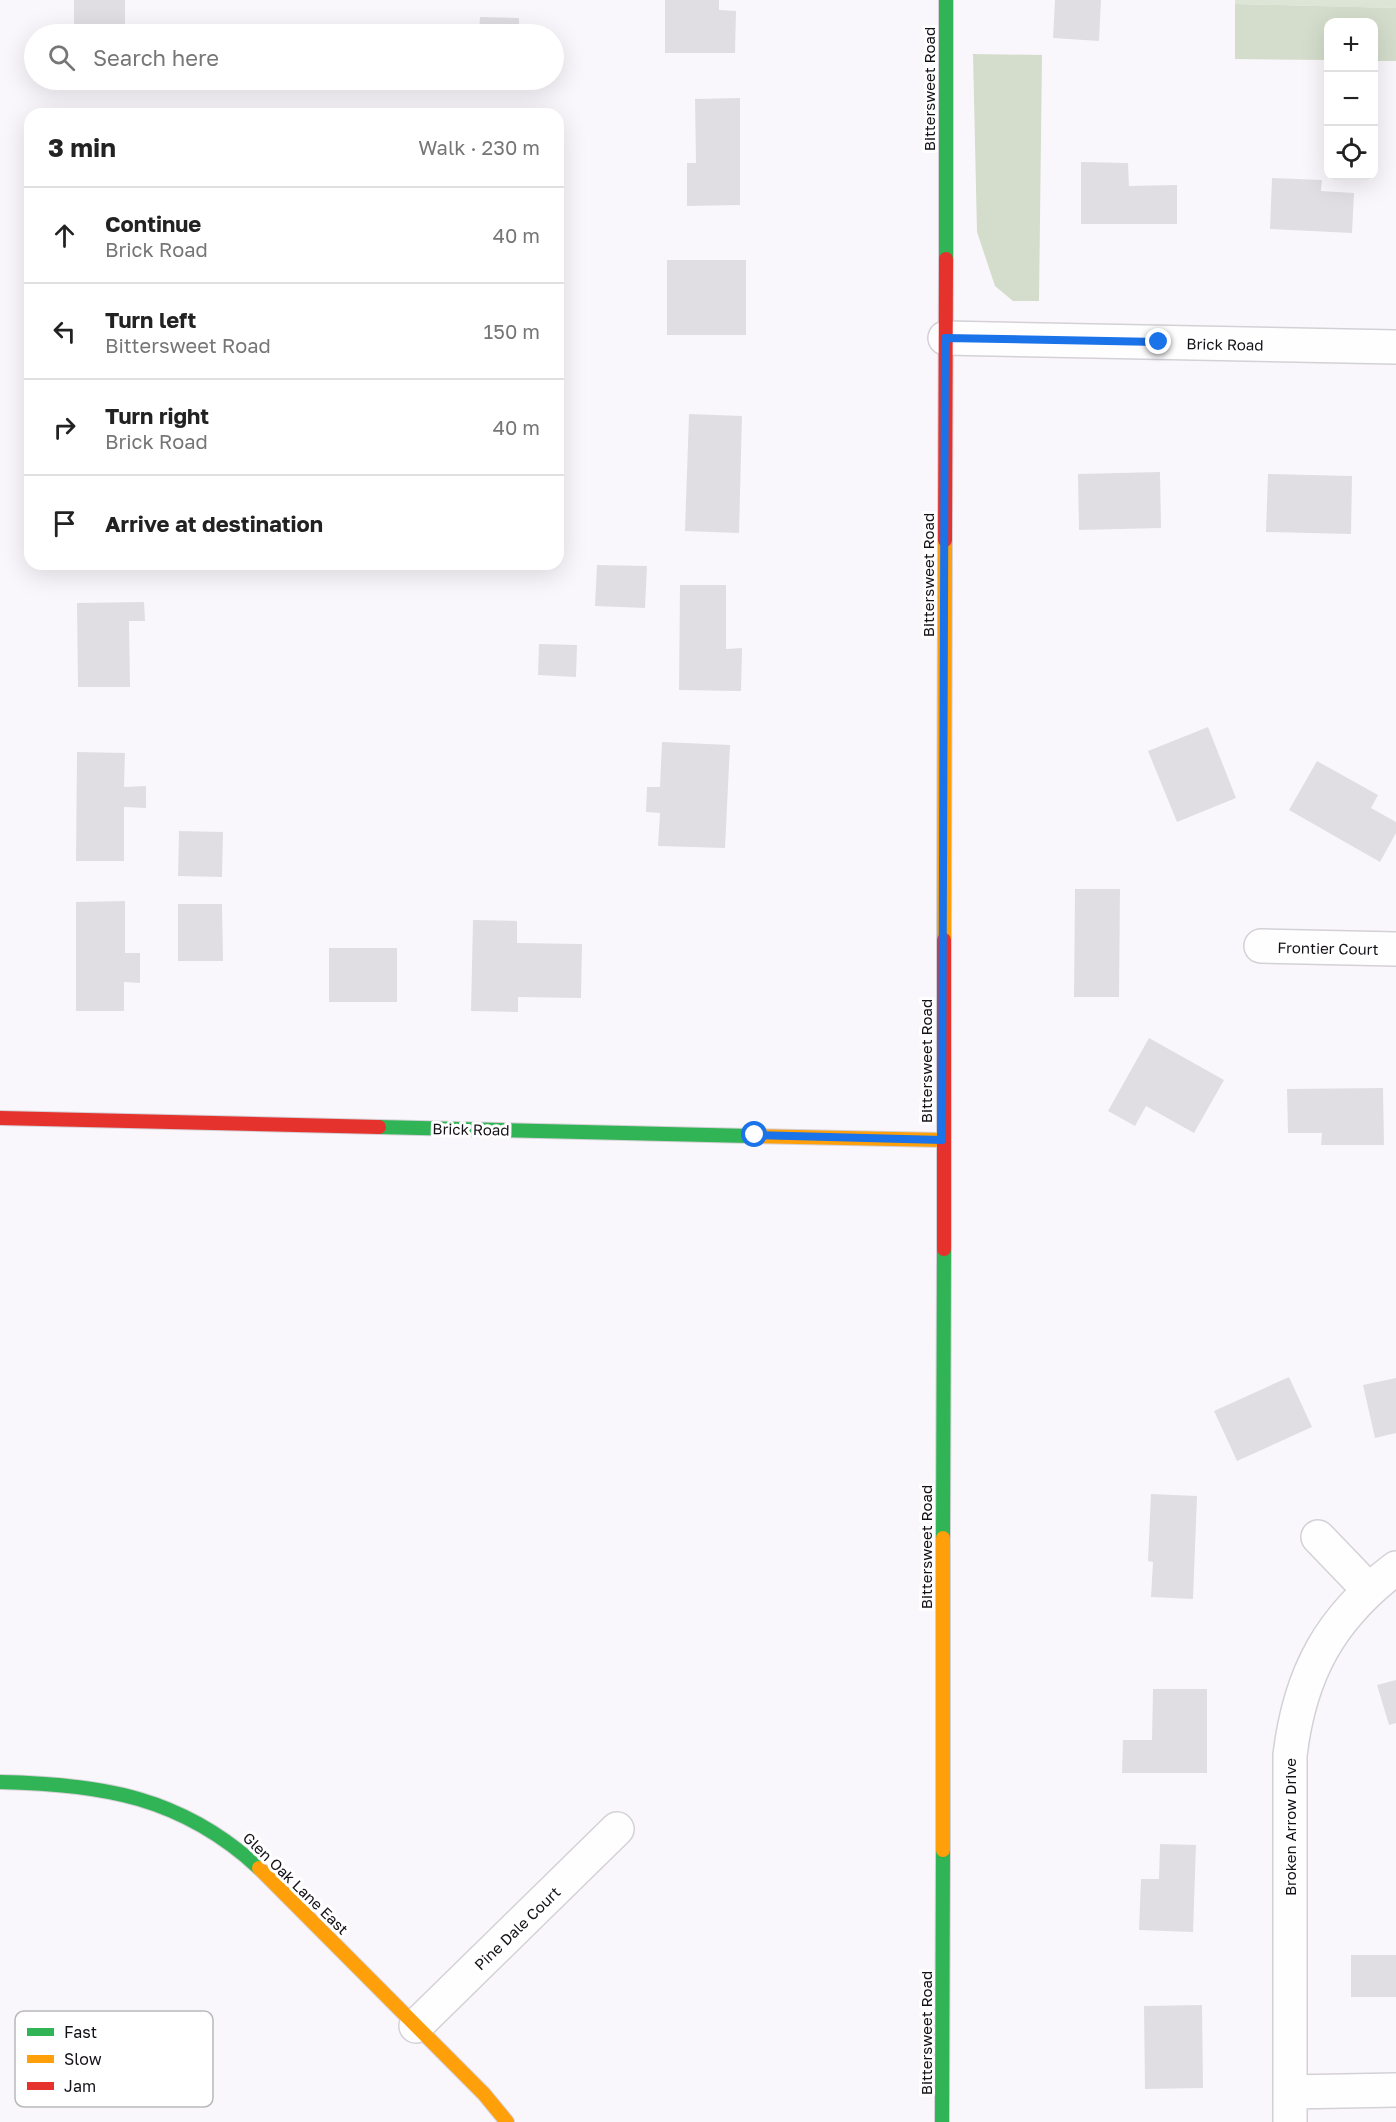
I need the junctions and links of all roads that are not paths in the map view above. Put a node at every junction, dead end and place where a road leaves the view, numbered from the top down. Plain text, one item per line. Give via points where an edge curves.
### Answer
1 (946, 0) edge
2 (945, 338) junction
3 (1396, 347) edge
4 (1261, 946) dead end
5 (1396, 949) edge
6 (0, 1118) edge
7 (942, 1140) junction
8 (1318, 1537) dead end
9 (1396, 1568) edge
10 (1368, 1589) junction
11 (0, 1782) edge
12 (617, 1829) dead end
13 (416, 2026) junction
14 (1396, 2090) edge
15 (1290, 2107) edge
16 (507, 2122) edge
17 (942, 2122) edge

1 - 2 street, Bittersweet Road
2 - 3 street, Brick Road
2 - 7 street, Bittersweet Road
4 - 5 street, Frontier Court
6 - 7 street, Brick Road
7 - 17 street, Bittersweet Road
8 - 10 street
9 - 10 street, Broken Arrow Drive
10 - 15 street, Broken Arrow Drive via 1323,1645 1306,1681 1294,1723 1290,1755
11 - 13 street, Glen Oak Lane East via 92,1787 137,1797 183,1814 228,1841 276,1884
12 - 13 street, Pine Dale Court
13 - 16 street, Glen Oak Lane East
14 - 15 street

